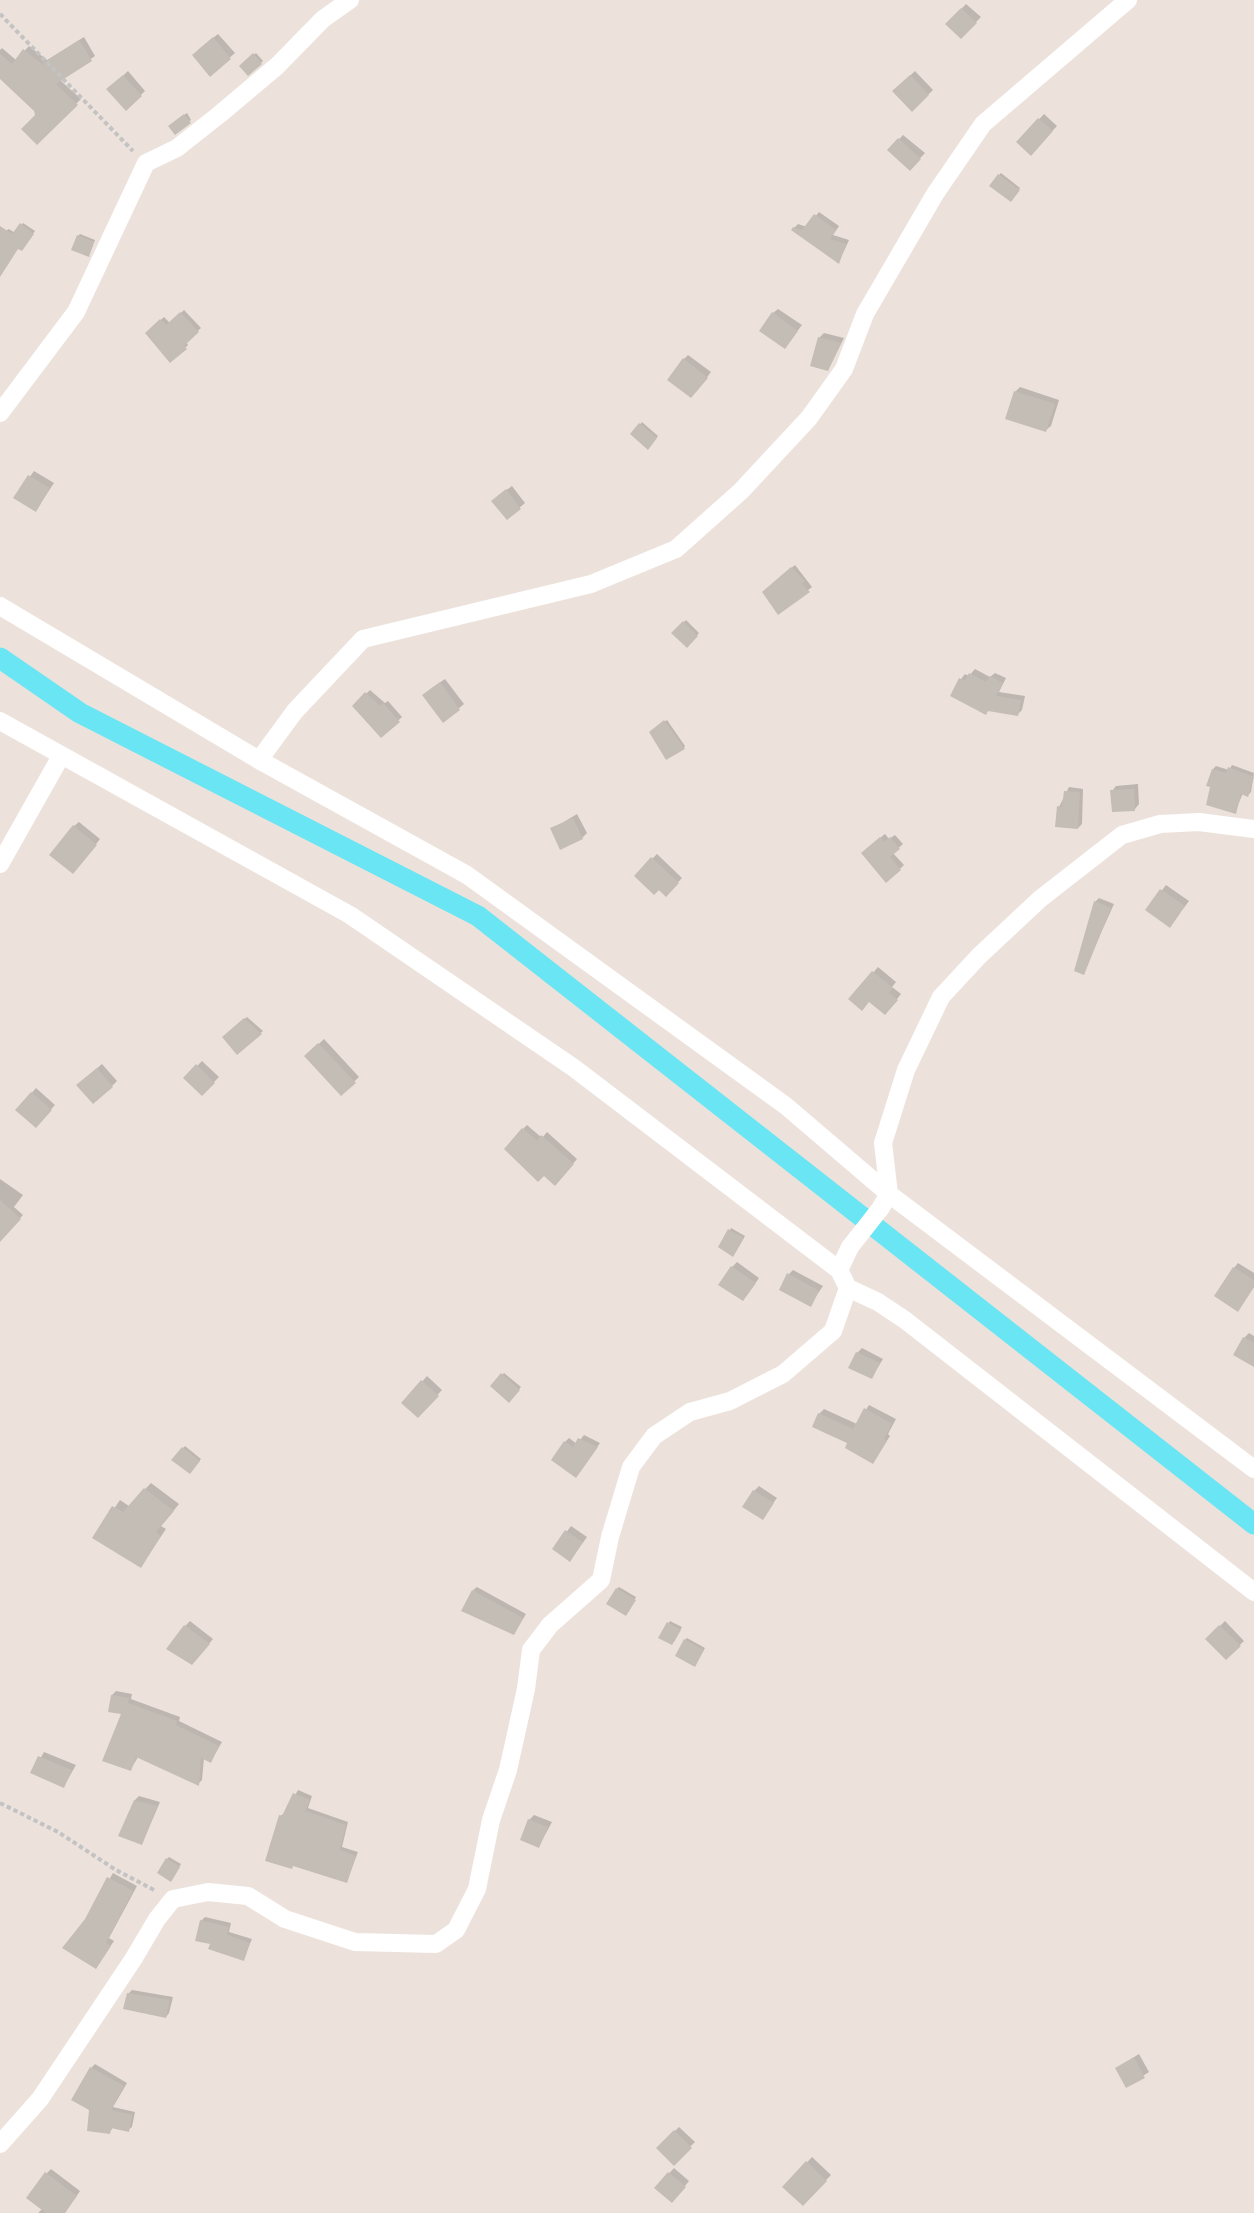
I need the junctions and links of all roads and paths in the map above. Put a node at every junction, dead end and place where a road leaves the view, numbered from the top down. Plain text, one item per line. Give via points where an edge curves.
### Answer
1 (350, 0) edge
2 (1128, 0) edge
3 (0, 14) edge
4 (146, 163) junction
5 (0, 413) edge
6 (0, 606) edge
7 (0, 721) edge
8 (61, 756) junction
9 (259, 760) junction
10 (1254, 829) edge
11 (0, 864) edge
12 (889, 1194) junction
13 (839, 1270) junction
14 (848, 1288) junction
15 (1254, 1469) edge
16 (1254, 1592) edge
17 (0, 1803) edge
18 (173, 1899) junction
19 (0, 2144) edge

1 - 4 street via 322,19 277,66 177,148
2 - 9 street via 983,124 935,194 865,314 844,369 809,418 741,491 676,549 591,584 363,639 295,711
3 - 4 path
4 - 5 street via 75,312
6 - 9 street
7 - 8 street
8 - 11 street
8 - 13 street via 350,915 574,1068
9 - 12 street via 467,875 786,1106
10 - 12 street via 1199,822 1160,824 1122,835 1040,899 978,956 941,997 906,1070 883,1143
12 - 13 street via 850,1247
12 - 15 street
13 - 14 street
14 - 16 street via 905,1320
14 - 18 street via 833,1331 783,1374 730,1401 690,1412 654,1436 631,1467 601,1580 550,1625 531,1650 508,1770 490,1820 477,1889 456,1930 436,1944 355,1942 285,1918 248,1896 208,1892
17 - 18 path
18 - 19 street via 40,2099

